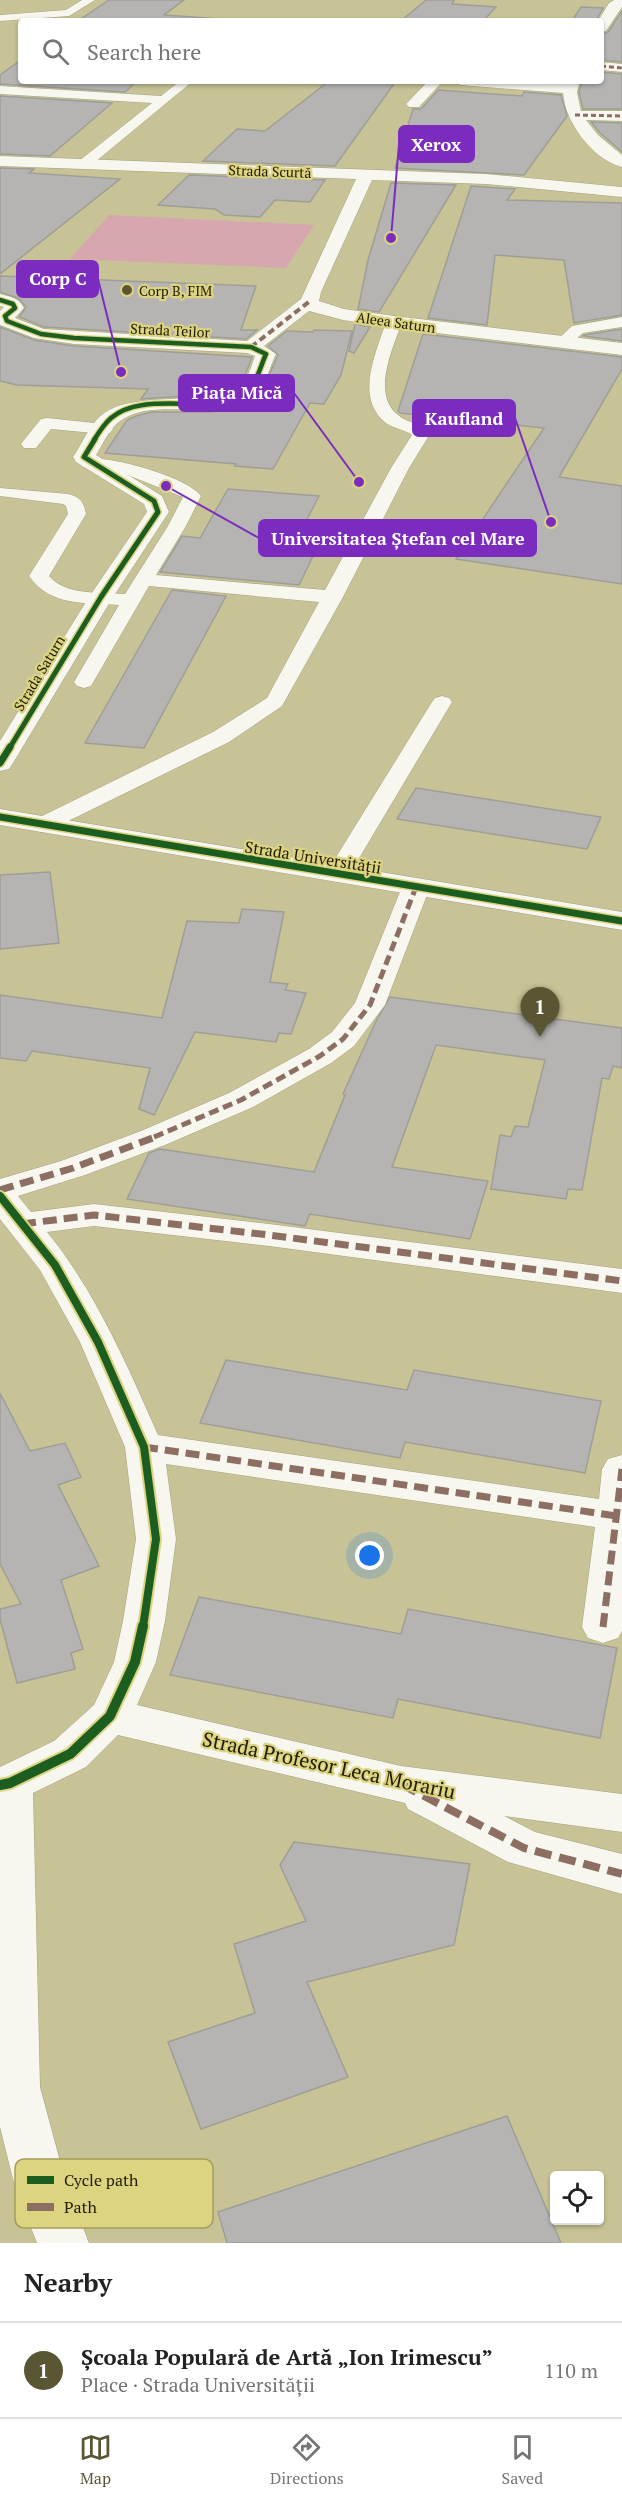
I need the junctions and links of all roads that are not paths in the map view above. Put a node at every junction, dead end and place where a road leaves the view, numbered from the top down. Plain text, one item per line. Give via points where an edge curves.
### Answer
1 (90, 0) edge
2 (622, 1) edge
3 (28, 18) edge
4 (18, 20) edge
5 (604, 23) edge
6 (1, 24) edge
7 (604, 66) edge
8 (622, 68) edge
9 (183, 84) edge
10 (433, 84) edge
11 (543, 84) edge
12 (571, 85) edge
13 (0, 90) edge
14 (163, 100) junction
15 (414, 104) dead end
16 (575, 115) junction
17 (622, 116) edge
18 (618, 160) edge
19 (0, 161) edge
20 (84, 164) junction
21 (366, 175) junction
22 (539, 183) junction
23 (622, 192) edge
24 (0, 300) edge
25 (310, 301) junction
26 (394, 322) junction
27 (622, 322) edge
28 (563, 342) junction
29 (256, 349) junction
30 (622, 349) edge
31 (104, 429) junction
32 (30, 444) dead end
33 (89, 463) junction
34 (4, 492) dead end
35 (142, 580) junction
36 (101, 597) junction
37 (333, 597) junction
38 (131, 600) junction
39 (84, 682) dead end
40 (442, 702) dead end
41 (0, 763) edge
42 (0, 818) edge
43 (42, 825) junction
44 (337, 875) junction
45 (416, 887) junction
46 (622, 921) edge
47 (0, 1190) edge
48 (11, 1210) edge
49 (622, 1281) edge
50 (144, 1447) junction
51 (622, 1469) edge
52 (617, 1516) junction
53 (603, 1628) dead end
54 (110, 1716) junction
55 (5, 1784) edge
56 (401, 1784) junction
57 (622, 1813) edge
58 (622, 1874) edge
59 (7, 2089) edge
60 (31, 2159) edge
61 (57, 2228) edge
62 (63, 2243) edge

1 - 3 lane via 69,13
2 - 5 street via 614,6
4 - 6 lane
7 - 8 street
9 - 14 lane
10 - 15 street
11 - 12 street
12 - 16 street via 569,105
13 - 14 lane
14 - 20 lane
16 - 17 street
16 - 18 street
18 - 22 street, Strada Scurtă
19 - 20 street, Strada Scurtă
20 - 21 street, Strada Scurtă
21 - 22 street, Strada Scurtă
21 - 25 street
22 - 23 street, Strada Scurtă
24 - 29 street, Strada Teilor via 15,308 6,316 7,321 41,334
25 - 26 street, Aleea Saturn via 313,306 327,310
25 - 29 street
26 - 28 street, Aleea Saturn
26 - 37 lane via 379,369 377,395 380,407 393,420 421,434
27 - 28 lane via 578,329
28 - 30 street, Aleea Saturn
29 - 31 street via 266,354 250,388 238,396 126,409 111,417
31 - 32 lane via 47,423
31 - 33 street via 84,458
33 - 35 lane via 117,465 186,490 192,496
33 - 36 street, Strada Saturn via 154,501 158,512
34 - 36 lane via 68,499 75,504 77,514 39,576 49,588 62,594
35 - 37 lane
35 - 38 lane
36 - 38 lane
36 - 41 street, Strada Saturn
37 - 43 lane via 275,702 221,737
38 - 39 lane
40 - 44 lane
42 - 43 street, Strada Universității
43 - 44 street, Strada Universității
44 - 45 street, Strada Universității
45 - 46 street, Strada Universității
45 - 47 street via 370,1005 343,1039 320,1056 241,1100 153,1138
48 - 49 street via 94,1215 269,1235
48 - 50 street via 54,1265 98,1342
50 - 52 street
50 - 54 street via 156,1539 135,1662
51 - 52 street
52 - 53 street
54 - 55 street via 70,1754
54 - 56 street, Strada Profesor Leca Morariu
55 - 59 street
56 - 57 street, Strada Profesor Leca Morariu
56 - 58 street via 524,1848
59 - 60 street
61 - 62 street

